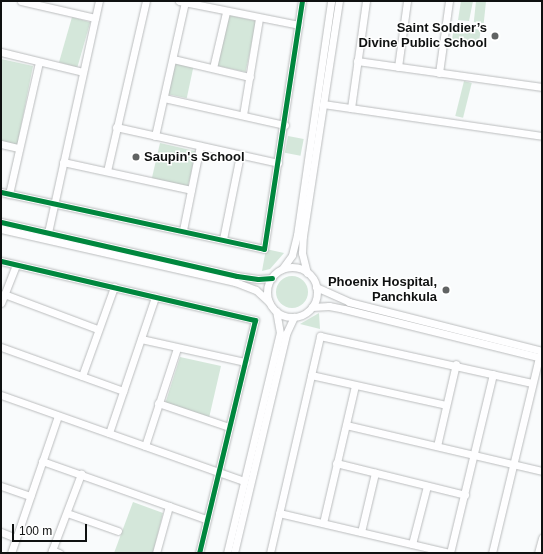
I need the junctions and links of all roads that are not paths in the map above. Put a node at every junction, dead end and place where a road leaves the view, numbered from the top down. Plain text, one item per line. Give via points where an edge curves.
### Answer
1 (22, 1) edge
2 (98, 1) edge
3 (146, 1) edge
4 (302, 1) edge
5 (331, 1) edge
6 (339, 1) edge
7 (366, 1) edge
8 (407, 1) edge
9 (449, 1) edge
10 (182, 2) edge
11 (55, 5) edge
12 (226, 12) junction
13 (95, 18) junction
14 (259, 18) junction
15 (299, 24) junction
16 (1, 52) edge
17 (173, 59) junction
18 (357, 61) junction
19 (39, 62) junction
20 (398, 67) junction
21 (213, 68) junction
22 (83, 72) junction
23 (439, 73) junction
24 (250, 77) junction
25 (542, 88) edge
26 (164, 98) junction
27 (323, 104) junction
28 (351, 108) junction
29 (243, 115) junction
30 (285, 125) junction
31 (116, 127) junction
32 (155, 136) junction
33 (542, 136) edge
34 (1, 144) edge
35 (200, 146) junction
36 (18, 148) junction
37 (240, 155) junction
38 (63, 162) junction
39 (278, 162) junction
40 (107, 171) junction
41 (191, 190) junction
42 (1, 192) edge
43 (9, 194) junction
44 (54, 202) junction
45 (1, 222) edge
46 (1, 229) edge
47 (183, 230) junction
48 (47, 236) junction
49 (224, 239) junction
50 (1, 261) edge
51 (16, 265) junction
52 (282, 269) junction
53 (307, 273) junction
54 (272, 278) junction
55 (316, 287) junction
56 (114, 288) junction
57 (4, 294) junction
58 (155, 297) junction
59 (269, 302) junction
60 (1, 303) edge
61 (312, 307) junction
62 (276, 311) junction
63 (294, 317) junction
64 (97, 329) junction
65 (141, 339) junction
66 (1, 346) edge
67 (177, 348) junction
68 (541, 355) edge
69 (244, 362) junction
70 (456, 364) junction
71 (493, 374) junction
72 (311, 375) junction
73 (82, 376) junction
74 (532, 383) junction
75 (355, 386) junction
76 (123, 391) junction
77 (1, 395) edge
78 (158, 403) junction
79 (446, 405) junction
80 (58, 416) junction
81 (346, 425) junction
82 (229, 427) junction
83 (109, 433) junction
84 (145, 446) junction
85 (437, 446) junction
86 (475, 454) junction
87 (42, 461) junction
88 (336, 463) junction
89 (513, 463) junction
90 (542, 471) edge
91 (218, 472) junction
92 (375, 473) junction
93 (80, 474) junction
94 (244, 481) junction
95 (1, 486) edge
96 (427, 486) junction
97 (465, 495) junction
98 (30, 496) junction
99 (169, 506) junction
100 (67, 513) junction
101 (279, 513) junction
102 (206, 519) junction
103 (323, 523) junction
104 (1, 532) edge
105 (118, 532) dead end
106 (361, 532) junction
107 (16, 538) junction
108 (542, 538) edge
109 (412, 544) junction
110 (51, 552) edge
111 (11, 553) edge
112 (60, 553) edge
113 (156, 553) edge
114 (199, 553) edge
115 (227, 553) edge
116 (235, 553) edge
117 (270, 553) edge
118 (449, 553) edge
119 (492, 553) edge
120 (538, 553) edge

1 - 11 street
2 - 13 street
3 - 31 street
4 - 15 street
5 - 52 street via 297,235 292,255
6 - 27 street
7 - 18 street
8 - 20 street
9 - 23 street
10 - 12 street
10 - 17 street
11 - 13 street
12 - 14 street
12 - 21 street
13 - 22 street
14 - 15 street
14 - 24 street
15 - 30 street
16 - 19 street
17 - 21 street
17 - 26 street
18 - 20 street
18 - 28 street
19 - 22 street
19 - 36 street
20 - 23 street
21 - 24 street
22 - 38 street
23 - 25 street
24 - 29 street
26 - 29 street
26 - 32 street
27 - 28 street
27 - 53 street via 303,236 302,253
28 - 33 street
29 - 30 street
30 - 39 street
31 - 32 street
31 - 40 street
32 - 35 street
34 - 36 street
35 - 37 street
35 - 41 street
36 - 43 street
37 - 39 street
37 - 49 street
38 - 40 street
38 - 44 street
39 - 49 street via 264,249
40 - 41 street
41 - 47 street
42 - 43 street
43 - 44 street
44 - 47 street
44 - 48 street
45 - 48 street
46 - 48 street
47 - 49 street
48 - 54 street via 237,276
48 - 59 street via 235,282 256,290
50 - 51 street
51 - 56 street
51 - 57 street
52 - 53 street via 298,268
52 - 54 street
53 - 55 street
54 - 59 street via 267,291
55 - 61 street
55 - 68 street via 330,296 348,302
56 - 58 street
56 - 64 street
57 - 60 street
57 - 64 street
58 - 65 street
58 - 69 street via 255,320
59 - 62 street
61 - 63 street
61 - 68 street via 329,306 344,309
62 - 63 street
62 - 94 street via 280,333
63 - 116 street via 286,334
64 - 73 street
65 - 67 street
65 - 76 street
66 - 73 street
67 - 69 street
67 - 78 street
68 - 74 street
69 - 82 street
70 - 71 street
70 - 72 street via 320,336
70 - 79 street
71 - 74 street
71 - 86 street
72 - 75 street
72 - 101 street
73 - 76 street
74 - 89 street
75 - 79 street
75 - 81 street
76 - 83 street
77 - 80 street
78 - 82 street
78 - 84 street
79 - 85 street
80 - 83 street
80 - 87 street
81 - 85 street
81 - 88 street
82 - 91 street
83 - 84 street
84 - 91 street
85 - 86 street
86 - 89 street
86 - 97 street
87 - 93 street
87 - 98 street
88 - 92 street
88 - 103 street
89 - 90 street
89 - 119 street
91 - 94 street
91 - 102 street
92 - 96 street
92 - 106 street
93 - 99 street
93 - 100 street
94 - 115 street
95 - 98 street
96 - 97 street
96 - 109 street
97 - 118 street
98 - 107 street
99 - 102 street
99 - 113 street
100 - 105 street
100 - 110 street
101 - 103 street
101 - 117 street
102 - 114 street
103 - 106 street
104 - 107 street
106 - 109 street
107 - 111 street
108 - 120 street
109 - 118 street
110 - 112 street

